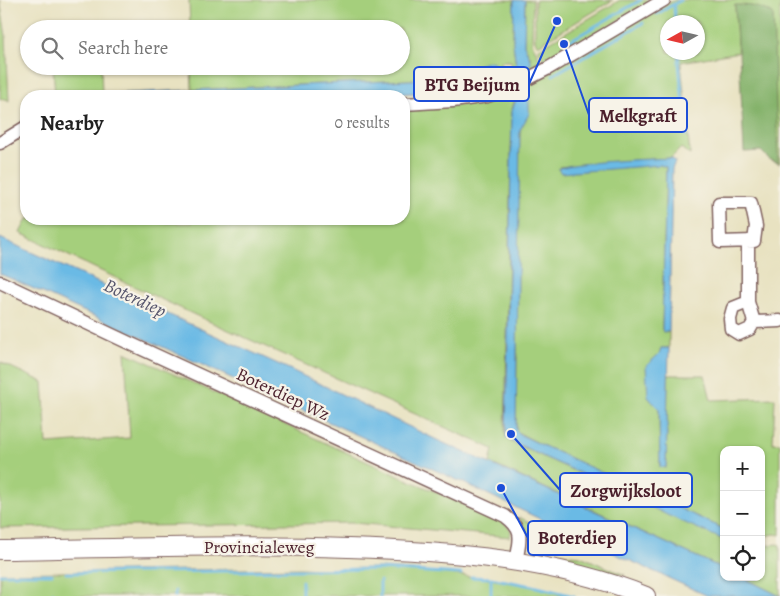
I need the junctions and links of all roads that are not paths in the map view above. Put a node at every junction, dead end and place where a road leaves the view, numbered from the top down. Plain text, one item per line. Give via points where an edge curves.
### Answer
1 (664, 0) edge
2 (410, 104) edge
3 (20, 131) edge
4 (0, 143) edge
5 (748, 242) dead end
6 (0, 282) edge
7 (748, 302) junction
8 (780, 321) edge
9 (754, 322) junction
10 (0, 550) edge
11 (516, 562) junction
12 (646, 596) edge

1 - 2 street via 506,90 453,101
3 - 4 street
5 - 7 street
6 - 11 street, Boterdiep Wz via 504,516 515,523 519,531
7 - 9 street
7 - 9 street via 733,308 731,330 738,334 750,329
8 - 9 street
10 - 11 main road, Provincialeweg via 278,545 421,550
11 - 12 main road, Provincialeweg via 584,576

